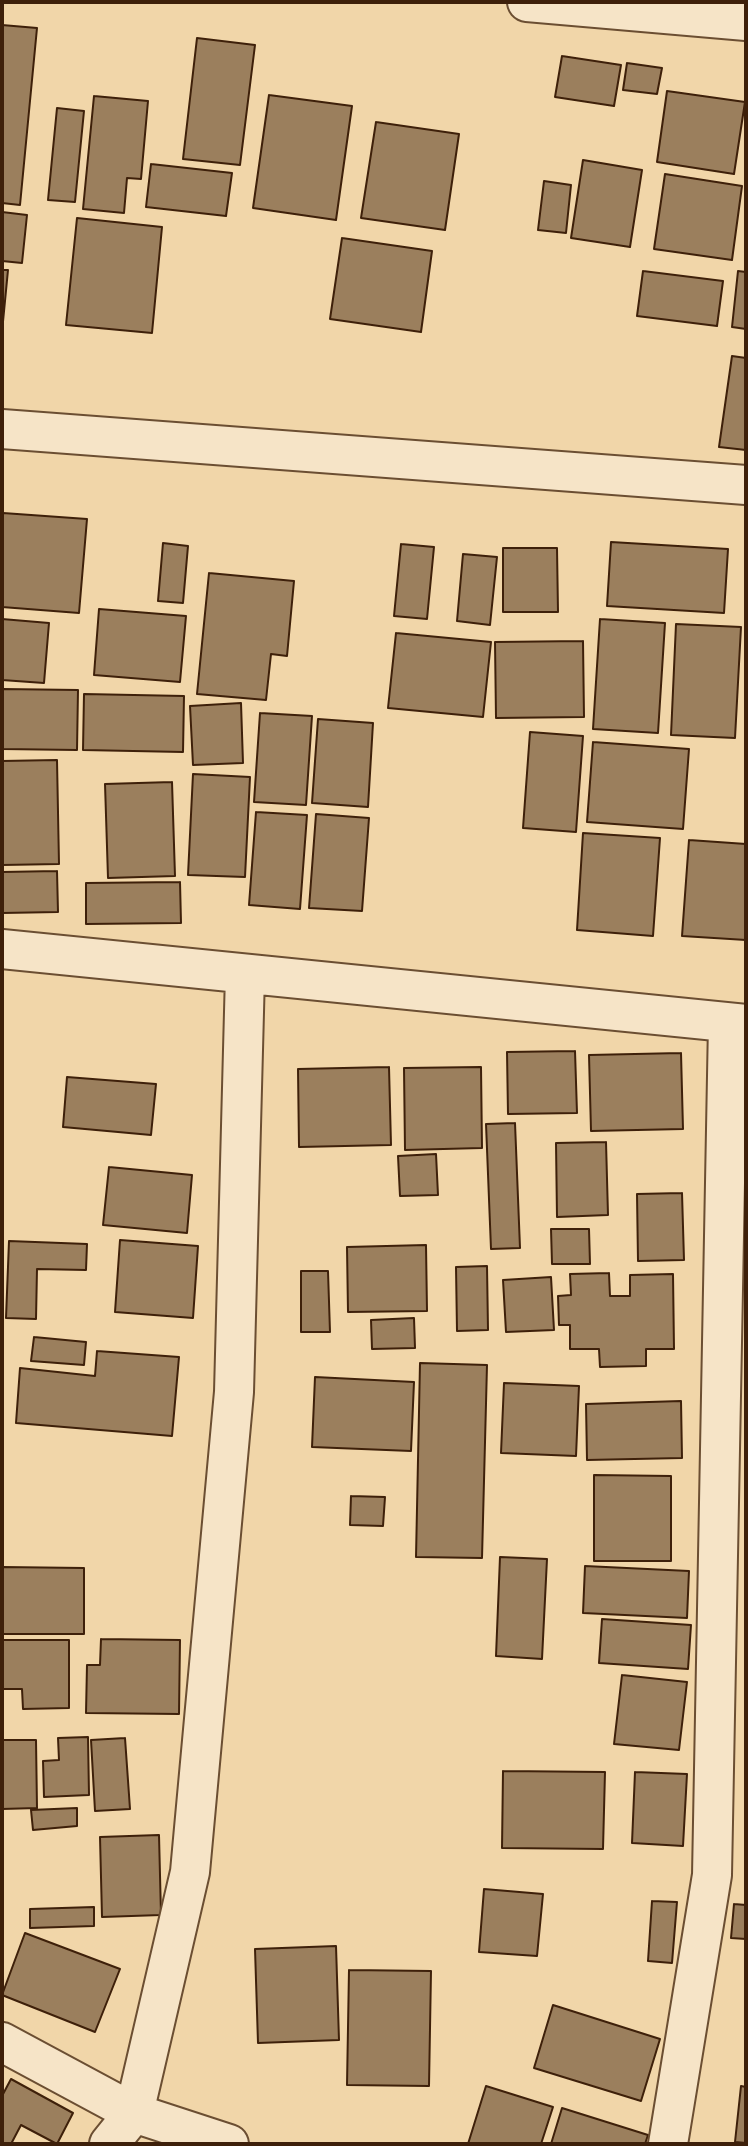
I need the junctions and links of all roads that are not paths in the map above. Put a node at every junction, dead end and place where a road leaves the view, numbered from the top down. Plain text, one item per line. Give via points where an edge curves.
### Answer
1 (527, 2) edge
2 (746, 21) edge
3 (2, 429) edge
4 (746, 485) edge
5 (2, 949) edge
6 (245, 974) junction
7 (737, 1023) edge
8 (2, 2042) edge
9 (134, 2113) junction
10 (109, 2144) edge
11 (229, 2144) edge
12 (668, 2144) edge

1 - 2 street
3 - 4 street
5 - 6 street
6 - 7 street
6 - 9 street via 234,1392 190,1872
7 - 12 street via 712,1875
8 - 9 street
9 - 10 street
9 - 11 street

